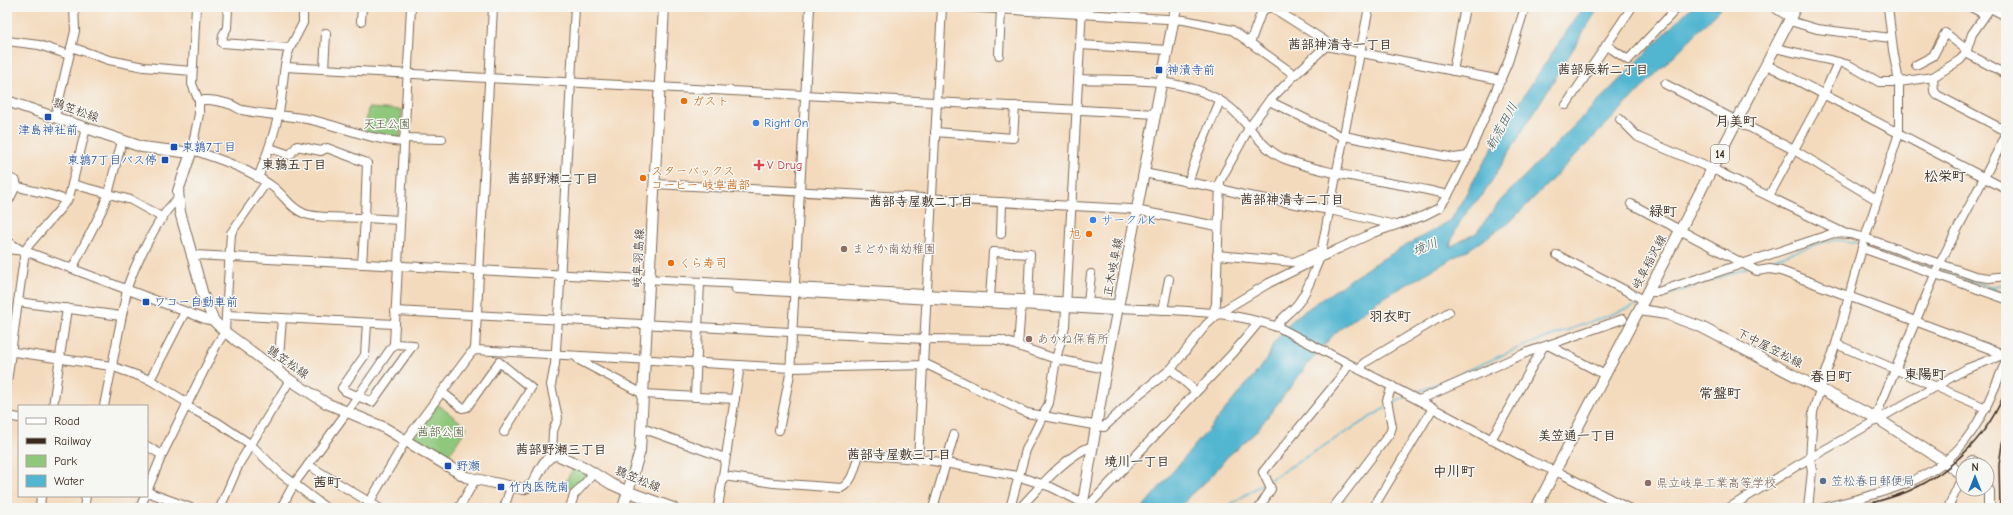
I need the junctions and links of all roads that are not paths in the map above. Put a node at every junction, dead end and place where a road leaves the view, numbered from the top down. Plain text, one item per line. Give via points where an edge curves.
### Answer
1 (74, 7) edge
2 (196, 7) edge
3 (228, 7) edge
4 (303, 7) edge
5 (362, 7) edge
6 (411, 7) edge
7 (493, 7) edge
8 (575, 7) edge
9 (664, 7) edge
10 (810, 7) edge
11 (942, 7) edge
12 (962, 7) edge
13 (1176, 7) edge
14 (1273, 7) edge
15 (1368, 7) edge
16 (1465, 7) edge
17 (1526, 7) edge
18 (1632, 7) edge
19 (1678, 7) edge
20 (1773, 7) edge
21 (1796, 7) edge
22 (1888, 7) edge
23 (1971, 7) edge
24 (1002, 9) junction
25 (1082, 10) edge
26 (1988, 10) edge
27 (2006, 16) edge
28 (1174, 19) junction
29 (1790, 19) junction
30 (361, 21) dead end
31 (326, 33) dead end
32 (1891, 38) junction
33 (7, 41) edge
34 (1250, 43) junction
35 (1080, 45) junction
36 (1606, 45) junction
37 (1326, 46) junction
38 (290, 48) junction
39 (1775, 48) junction
40 (1168, 50) junction
41 (70, 51) junction
42 (1966, 51) junction
43 (1360, 54) junction
44 (999, 55) dead end
45 (1838, 62) junction
46 (1767, 65) junction
47 (1916, 65) dead end
48 (285, 68) junction
49 (324, 69) junction
50 (192, 70) junction
51 (1453, 71) junction
52 (408, 74) junction
53 (2006, 74) edge
54 (1294, 75) junction
55 (1932, 77) junction
56 (490, 78) junction
57 (1078, 79) junction
58 (1501, 80) junction
59 (571, 82) junction
60 (1899, 82) junction
61 (1162, 83) junction
62 (1665, 84) dead end
63 (660, 87) junction
64 (1824, 94) junction
65 (805, 95) junction
66 (199, 100) junction
67 (1220, 100) junction
68 (7, 101) edge
69 (1269, 101) junction
70 (937, 102) junction
71 (1566, 105) dead end
72 (1015, 106) junction
73 (1076, 110) junction
74 (1156, 114) junction
75 (279, 115) junction
76 (55, 116) junction
77 (1620, 120) dead end
78 (1737, 121) junction
79 (86, 128) junction
80 (1249, 128) junction
81 (2006, 131) edge
82 (935, 132) junction
83 (1900, 133) junction
84 (2006, 135) edge
85 (1345, 136) junction
86 (403, 140) junction
87 (442, 140) dead end
88 (122, 141) junction
89 (270, 148) junction
90 (1794, 150) junction
91 (192, 152) junction
92 (1468, 156) junction
93 (1712, 170) junction
94 (1144, 173) junction
95 (1337, 173) junction
96 (7, 177) edge
97 (258, 178) junction
98 (1984, 178) junction
99 (266, 183) junction
100 (1188, 183) junction
101 (72, 184) junction
102 (655, 184) junction
103 (16, 186) junction
104 (1218, 188) junction
105 (2006, 189) edge
106 (800, 191) junction
107 (108, 194) junction
108 (1448, 195) junction
109 (1769, 196) junction
110 (931, 198) junction
111 (178, 199) junction
112 (1877, 200) junction
113 (67, 201) junction
114 (1002, 202) junction
115 (7, 204) edge
116 (1631, 204) dead end
117 (1071, 206) junction
118 (1137, 210) junction
119 (1330, 210) junction
120 (163, 218) junction
121 (364, 218) junction
122 (400, 220) junction
123 (1383, 221) junction
124 (1395, 224) junction
125 (1217, 226) junction
126 (1680, 231) junction
127 (1373, 233) junction
128 (1844, 233) junction
129 (1001, 234) dead end
130 (7, 241) edge
131 (1863, 243) junction
132 (7, 249) edge
133 (23, 251) junction
134 (1321, 254) junction
135 (1217, 255) junction
136 (1557, 255) dead end
137 (191, 256) junction
138 (230, 257) junction
139 (1744, 263) junction
140 (362, 264) junction
141 (398, 266) junction
142 (1938, 268) junction
143 (72, 269) junction
144 (479, 273) junction
145 (1091, 274) dead end
146 (2006, 276) edge
147 (561, 277) junction
148 (1169, 279) dead end
149 (650, 282) junction
150 (700, 285) junction
151 (127, 290) junction
152 (794, 290) junction
153 (1849, 296) junction
154 (926, 297) junction
155 (990, 298) junction
156 (2006, 299) edge
157 (1028, 300) junction
158 (18, 302) junction
159 (1644, 302) junction
160 (1088, 303) junction
161 (1021, 305) junction
162 (1066, 305) junction
163 (66, 308) junction
164 (1118, 308) junction
165 (1163, 310) junction
166 (395, 311) junction
167 (185, 312) junction
168 (1449, 312) dead end
169 (1216, 313) junction
170 (227, 315) junction
171 (477, 315) junction
172 (122, 316) junction
173 (282, 318) junction
174 (1623, 319) dead end
175 (214, 320) junction
176 (558, 320) junction
177 (1916, 321) junction
178 (367, 322) junction
179 (1259, 322) junction
180 (394, 324) junction
181 (647, 324) junction
182 (698, 328) junction
183 (1278, 328) junction
184 (225, 332) junction
185 (792, 332) junction
186 (924, 339) junction
187 (394, 344) junction
188 (1836, 344) junction
189 (1018, 346) junction
190 (1546, 346) junction
191 (476, 350) junction
192 (9, 351) edge
193 (556, 354) junction
194 (576, 356) junction
195 (2004, 357) edge
196 (60, 358) junction
197 (1056, 359) junction
198 (646, 360) junction
199 (697, 362) junction
200 (1349, 364) junction
201 (740, 365) junction
202 (923, 365) junction
203 (112, 366) junction
204 (790, 368) junction
205 (1106, 369) junction
206 (1895, 369) junction
207 (1171, 370) junction
208 (1360, 370) junction
209 (278, 372) junction
210 (1605, 376) junction
211 (150, 380) junction
212 (290, 380) junction
213 (7, 382) edge
214 (1392, 386) junction
215 (1935, 386) junction
216 (1821, 389) junction
217 (1195, 391) junction
218 (442, 392) junction
219 (643, 394) junction
220 (357, 396) junction
221 (695, 397) junction
222 (735, 399) junction
223 (1418, 399) junction
224 (53, 405) edge
225 (104, 405) edge
226 (187, 405) junction
227 (1432, 408) junction
228 (1986, 408) junction
229 (347, 412) junction
230 (7, 416) edge
231 (1042, 416) junction
232 (18, 418) edge
233 (1878, 419) junction
234 (1096, 426) junction
235 (642, 428) junction
236 (779, 430) dead end
237 (504, 432) dead end
238 (954, 435) dead end
239 (406, 440) junction
240 (1491, 440) junction
241 (250, 444) junction
242 (1092, 446) junction
243 (148, 447) edge
244 (162, 454) junction
245 (552, 455) junction
246 (726, 458) junction
247 (1810, 459) junction
248 (918, 460) junction
249 (1945, 462) junction
250 (947, 463) junction
251 (308, 465) junction
252 (1955, 467) edge
253 (1555, 471) junction
254 (594, 473) junction
255 (723, 476) junction
256 (1017, 476) junction
257 (475, 480) junction
258 (294, 484) junction
259 (1043, 484) junction
260 (511, 487) junction
261 (148, 489) edge
262 (1955, 490) edge
263 (148, 491) edge
264 (629, 492) junction
265 (41, 497) edge
266 (86, 497) edge
267 (145, 497) edge
268 (1989, 497) edge
269 (368, 505) edge
270 (1088, 505) edge
271 (40, 508) edge
272 (84, 508) edge
273 (140, 508) edge
274 (191, 508) edge
275 (220, 508) edge
276 (280, 508) edge
277 (326, 508) edge
278 (379, 508) edge
279 (460, 508) edge
280 (504, 508) edge
281 (570, 508) edge
282 (623, 508) edge
283 (673, 508) edge
284 (718, 508) edge
285 (933, 508) edge
286 (1010, 508) edge
287 (1020, 508) edge
288 (1259, 508) edge
289 (1333, 508) edge
290 (1373, 508) edge
291 (1536, 508) edge
292 (1628, 508) edge
293 (1729, 508) edge
294 (1808, 508) edge
295 (1823, 508) edge
296 (1948, 508) edge
297 (1989, 508) edge

1 - 41 street via 75,32
2 - 50 street
3 - 38 street via 227,28 222,35 222,43
4 - 38 street via 302,23
5 - 30 street
6 - 52 street
7 - 56 street
8 - 59 street
9 - 63 main road, 岐阜羽島線
10 - 65 street
11 - 70 street
12 - 24 street
13 - 28 main road, 正木岐阜線
14 - 34 street via 1266,8 1261,13
14 - 37 street via 1316,34
15 - 43 street
16 - 51 street
17 - 58 street
18 - 36 street
19 - 36 street via 1628,60
20 - 29 street
21 - 29 main road, 岐阜稲沢線 / 14
22 - 32 street
23 - 26 street
24 - 25 street
24 - 44 street
25 - 28 street
25 - 35 street
26 - 27 street
26 - 42 street via 1972,34
28 - 34 street via 1232,30
28 - 40 main road, 正木岐阜線
29 - 32 street via 1817,29
29 - 39 main road, 岐阜稲沢線 / 14
31 - 49 street
32 - 60 street
33 - 41 street
34 - 54 street
35 - 40 street
35 - 57 street
36 - 71 street
37 - 43 street
37 - 54 street
38 - 48 street
39 - 45 street
39 - 46 main road, 岐阜稲沢線 / 14
40 - 61 main road, 正木岐阜線
41 - 50 street via 144,67
41 - 76 street
42 - 47 street via 1945,33 1933,56
42 - 53 street
42 - 55 street via 1960,60
43 - 51 street
43 - 85 street
45 - 60 street via 1849,65 1879,82
45 - 64 street
46 - 64 street
46 - 78 main road, 岐阜稲沢線 / 14
48 - 49 street
48 - 75 street
49 - 52 street
50 - 66 street via 192,84
51 - 58 street
52 - 56 street
52 - 86 street
54 - 69 street
55 - 60 street
55 - 81 street via 1937,95
56 - 59 street
56 - 144 street
57 - 61 street
57 - 73 street
58 - 92 street
59 - 63 street
59 - 147 street
60 - 83 street
61 - 67 street via 1178,85
61 - 74 main road, 正木岐阜線
62 - 78 street
63 - 65 street
63 - 102 main road, 岐阜羽島線
64 - 83 street
64 - 90 street
65 - 70 street
65 - 106 street
66 - 75 street via 205,99 262,115
66 - 91 street
67 - 80 street
67 - 100 street
68 - 76 main road, 鶉笠松線
69 - 80 street
69 - 85 street
70 - 72 street
70 - 82 street
72 - 73 street
72 - 82 street via 1013,138
73 - 74 street
73 - 117 street
74 - 94 main road, 正木岐阜線
75 - 86 street via 310,120 388,141
75 - 89 street
76 - 79 main road, 鶉笠松線
77 - 93 street via 1638,137
78 - 90 street
78 - 93 main road, 岐阜稲沢線 / 14
79 - 88 main road, 鶉笠松線
79 - 101 street
80 - 95 street via 1285,159
80 - 104 street
82 - 110 street
83 - 98 street
83 - 112 street
84 - 98 street
85 - 92 street via 1454,158
85 - 95 street
86 - 87 street
86 - 122 street
88 - 91 main road, 鶉笠松線 via 142,147
88 - 107 street
89 - 97 street
89 - 121 street via 290,155 297,146 321,151 327,148 367,162
90 - 109 street
90 - 112 street
91 - 97 street via 223,160
91 - 111 main road, 鶉笠松線
92 - 108 street
93 - 109 street
93 - 126 main road, 岐阜稲沢線 / 14
94 - 100 street
94 - 118 main road, 正木岐阜線
95 - 108 street
95 - 119 street
96 - 103 street via 16,181
97 - 99 street
98 - 105 street
98 - 142 street
99 - 121 street via 304,214
99 - 138 street via 231,233
100 - 104 street
101 - 107 street
101 - 113 street
102 - 106 street
102 - 149 main road, 岐阜羽島線
103 - 113 street via 33,193 51,194
103 - 115 street
104 - 119 street
104 - 125 street
106 - 110 street
106 - 152 street
107 - 120 street via 131,200
107 - 143 street
108 - 124 street via 1439,208 1430,213
109 - 128 street
110 - 114 street
110 - 154 street
111 - 120 street via 173,202
111 - 137 main road, 鶉笠松線
112 - 131 street
113 - 133 street
114 - 117 street
114 - 129 street
116 - 126 street
117 - 118 street
117 - 162 street
118 - 125 street
118 - 164 main road, 正木岐阜線
119 - 123 street
119 - 134 street
120 - 151 street via 135,266
121 - 122 street
121 - 140 street
122 - 141 street
123 - 124 street
123 - 127 street
124 - 127 street
125 - 135 street
126 - 139 street
126 - 159 main road, 岐阜稲沢線 / 14
127 - 134 street
128 - 131 street
128 - 139 street via 1825,234
130 - 133 street
131 - 142 street
131 - 142 street
131 - 153 street
132 - 133 street
133 - 143 street
133 - 158 street
134 - 135 street via 1294,262
134 - 169 street
134 - 183 street via 1305,293 1298,304 1287,312
135 - 169 street
136 - 159 street
137 - 138 street
137 - 175 main road, 鶉笠松線
138 - 140 street
138 - 170 street
139 - 153 street via 1757,271 1781,271
139 - 159 street via 1658,292
140 - 141 street
141 - 144 street
141 - 166 street
142 - 146 street via 1989,278
142 - 156 street
142 - 177 street
143 - 151 street
144 - 147 street
144 - 171 street
145 - 160 street
147 - 149 street
147 - 176 street
148 - 165 street
149 - 150 street
149 - 181 main road, 岐阜羽島線
150 - 152 street
150 - 182 street
151 - 167 street
151 - 172 street
152 - 154 street
152 - 185 street
153 - 177 street
153 - 188 street
154 - 155 street
154 - 161 street
154 - 186 street
155 - 157 street
155 - 157 street via 993,252 1030,254
157 - 162 street
158 - 163 street
158 - 192 street
159 - 210 main road, 岐阜稲沢線 / 14
159 - 216 main road, 下中屋笠松線 via 1666,314 1701,327
160 - 162 street
160 - 164 street via 1114,304
161 - 162 street
161 - 189 street
162 - 164 street via 1113,311
162 - 197 street via 1065,326
163 - 172 street
163 - 196 street
164 - 165 street
164 - 205 main road, 正木岐阜線
165 - 169 street
166 - 171 street
166 - 180 street
167 - 175 street
167 - 211 street
168 - 208 street via 1364,363
169 - 179 street
169 - 207 street
170 - 173 street
170 - 184 street
171 - 176 street
171 - 191 street
172 - 203 street
173 - 178 street
173 - 209 street
174 - 190 street
175 - 184 main road, 鶉笠松線
176 - 181 street
176 - 193 street
177 - 195 street via 1998,352
177 - 206 street
178 - 180 street
178 - 220 street via 366,355 342,388
179 - 183 street
179 - 217 street via 1234,352
180 - 187 street
181 - 182 street
181 - 198 main road, 岐阜羽島線
182 - 185 street
182 - 199 street
183 - 200 street
184 - 209 main road, 鶉笠松線
184 - 226 street
185 - 186 street
185 - 204 street
186 - 189 street via 1001,340
186 - 202 street
187 - 220 street
187 - 220 street via 413,345 372,402
188 - 206 street
188 - 216 street
189 - 197 street
190 - 210 street
190 - 223 street
190 - 240 street
191 - 193 street
191 - 218 street
192 - 196 street
192 - 213 street
193 - 194 street
193 - 245 street via 551,385 558,418 553,431
194 - 198 street
194 - 219 street
195 - 215 street via 1966,369
195 - 228 street
196 - 203 street
196 - 224 street
197 - 205 street
197 - 231 street via 1049,403
198 - 199 street
198 - 219 main road, 岐阜羽島線
199 - 201 street
199 - 221 street
200 - 208 street
200 - 288 street via 1263,472 1270,485 1268,494
201 - 204 street
201 - 222 street
202 - 204 street
202 - 231 street via 928,365 1005,404
202 - 248 street
203 - 211 street
203 - 225 street
204 - 236 street
205 - 234 main road, 正木岐阜線
206 - 215 street
206 - 233 street via 1877,413
207 - 217 street
207 - 234 street via 1139,394 1104,427
208 - 214 street
209 - 212 main road, 鶉笠松線
210 - 253 main road, 岐阜稲沢線 / 14
211 - 226 street
212 - 229 main road, 鶉笠松線 via 326,403
212 - 241 street
214 - 223 street
214 - 289 street via 1387,400 1392,427 1390,433
215 - 228 street
215 - 233 street
216 - 233 main road, 下中屋笠松線
216 - 247 street via 1813,412
217 - 270 street
218 - 237 street via 462,408 467,407 499,362 531,388
218 - 239 street
219 - 221 street
219 - 235 main road, 岐阜羽島線
220 - 229 street
221 - 222 street
222 - 246 street
223 - 227 street
226 - 241 street
226 - 244 street
227 - 240 street
227 - 290 street
228 - 249 street via 1960,447
229 - 239 main road, 鶉笠松線
229 - 251 street
230 - 232 street
231 - 234 street
231 - 256 street
233 - 247 street
233 - 249 main road, 下中屋笠松線
234 - 242 main road, 正木岐阜線
235 - 246 street
235 - 264 main road, 岐阜羽島線 via 638,463
238 - 250 street
239 - 257 main road, 鶉笠松線
239 - 269 street
240 - 253 street
241 - 258 street
241 - 275 street
242 - 259 street via 1062,466
242 - 270 main road, 正木岐阜線
243 - 244 street
244 - 261 street
245 - 254 main road, 鶉笠松線
245 - 260 main road, 鶉笠松線 via 532,485 523,489
246 - 255 street
247 - 293 street
247 - 294 street via 1812,471
248 - 250 street
248 - 255 street via 859,454 852,476 847,485 841,488
249 - 252 main road, 下中屋笠松線
249 - 295 street via 1906,484
250 - 256 street
250 - 285 street
251 - 258 street
251 - 269 street
253 - 291 main road, 岐阜稲沢線 / 14
253 - 292 street
254 - 264 main road, 鶉笠松線
254 - 281 street via 574,495
255 - 284 street
256 - 259 street
256 - 286 street
257 - 260 main road, 鶉笠松線
257 - 279 street
258 - 276 street
258 - 277 street
259 - 270 street
259 - 287 street
260 - 280 street
262 - 296 street
263 - 274 street
264 - 282 main road, 岐阜羽島線
264 - 283 main road, 鶉笠松線
265 - 271 street
266 - 272 street
267 - 273 street
268 - 297 main road
269 - 278 street

